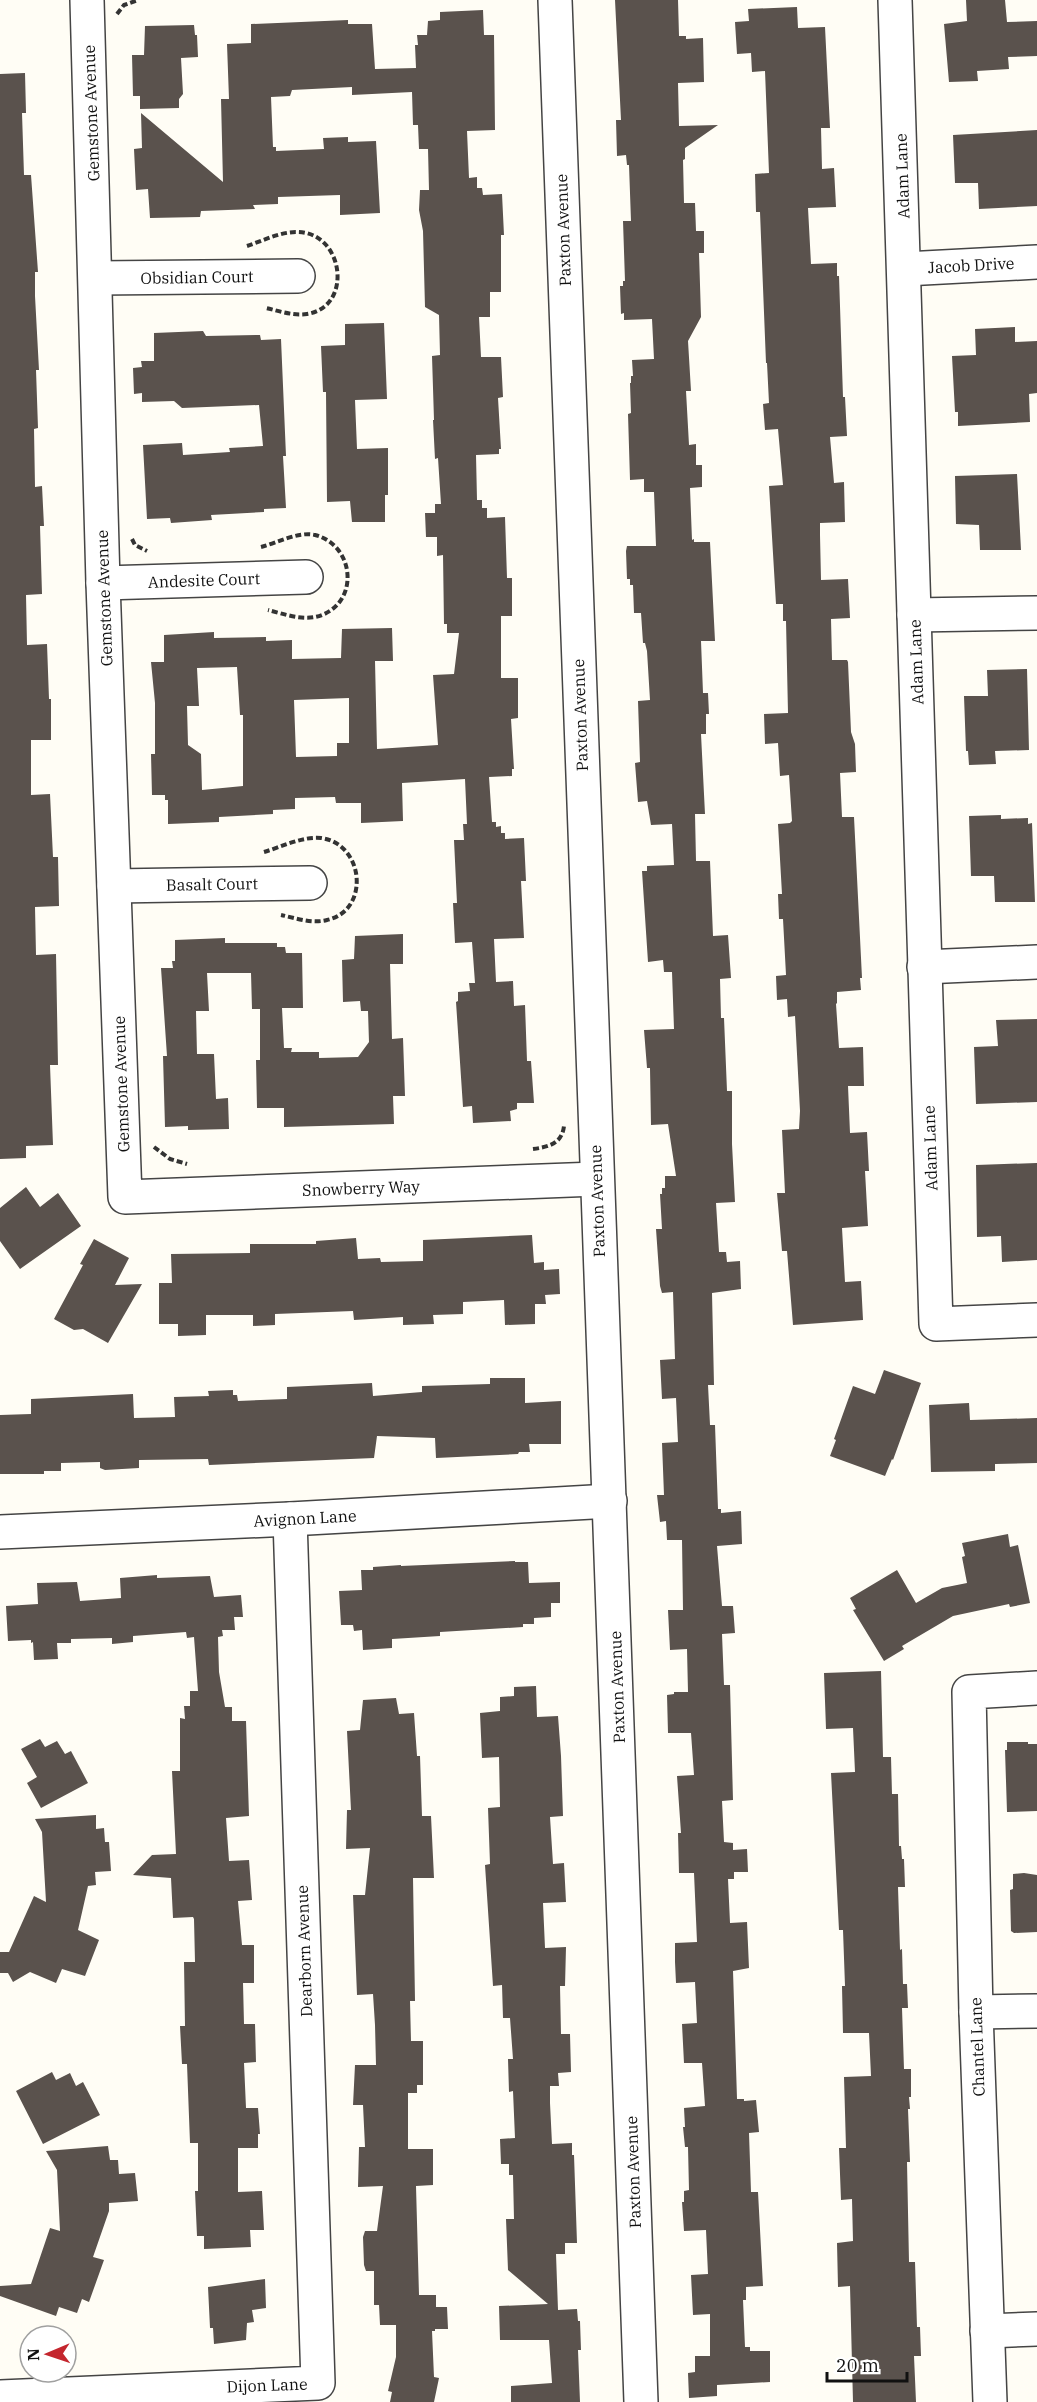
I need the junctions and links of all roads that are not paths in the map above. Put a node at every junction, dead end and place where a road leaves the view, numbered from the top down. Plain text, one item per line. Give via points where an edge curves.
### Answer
1 (87, 0) edge
2 (555, 0) edge
3 (895, 0) edge
4 (1037, 262) edge
5 (905, 268) junction
6 (298, 276) dead end
7 (96, 278) junction
8 (306, 577) dead end
9 (103, 583) junction
10 (1037, 613) edge
11 (914, 615) junction
12 (310, 883) dead end
13 (114, 886) junction
14 (1037, 962) edge
15 (924, 968) junction
16 (596, 1179) junction
17 (125, 1197) joint
18 (1037, 1320) edge
19 (610, 1501) junction
20 (290, 1519) junction
21 (0, 1532) edge
22 (1037, 1688) edge
23 (1037, 2011) edge
24 (976, 2012) junction
25 (1037, 2330) edge
26 (987, 2331) junction
27 (318, 2383) joint
28 (0, 2397) edge
29 (641, 2402) edge
30 (990, 2402) edge

1 - 7 street, Gemstone Avenue
2 - 16 street, Paxton Avenue
3 - 5 street, Adam Lane
4 - 5 street, Jacob Drive
5 - 11 street, Adam Lane
6 - 7 street, Obsidian Court
7 - 9 street, Gemstone Avenue
8 - 9 street, Andesite Court
9 - 13 street, Gemstone Avenue
10 - 11 street
11 - 15 street, Adam Lane
12 - 13 street, Basalt Court
13 - 17 street, Gemstone Avenue
14 - 15 street
15 - 18 street, Adam Lane via 936,1324
16 - 17 street, Snowberry Way
16 - 19 street, Paxton Avenue
19 - 20 street, Avignon Lane
19 - 29 street, Paxton Avenue
20 - 21 street, Avignon Lane
20 - 27 street, Dearborn Avenue
22 - 24 street, Chantel Lane via 969,1692
23 - 24 street
24 - 26 street, Chantel Lane
25 - 26 street
26 - 30 street, Chantel Lane
27 - 28 street, Dijon Lane

